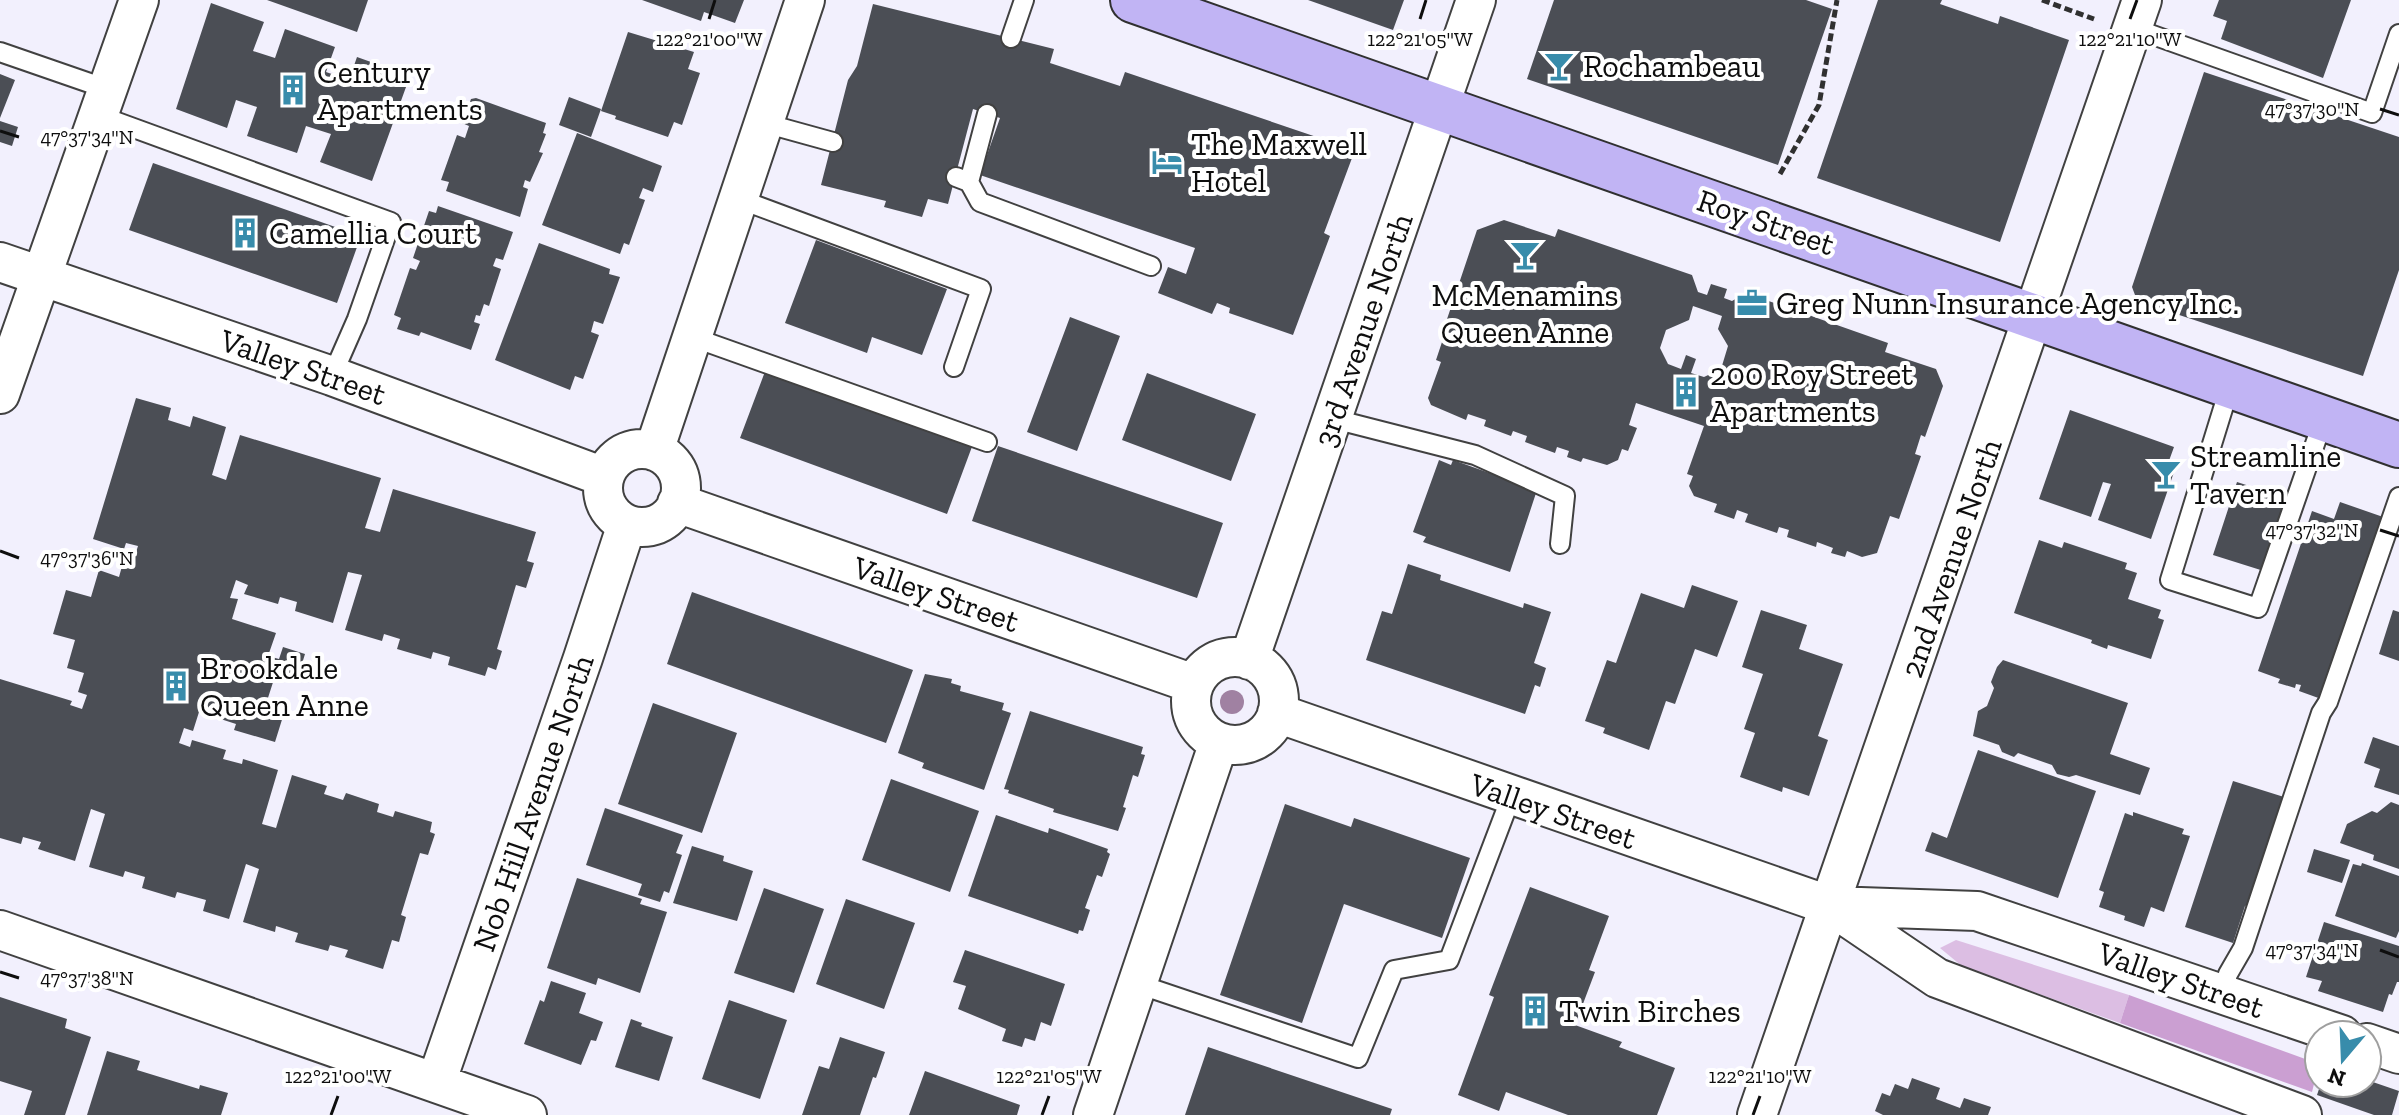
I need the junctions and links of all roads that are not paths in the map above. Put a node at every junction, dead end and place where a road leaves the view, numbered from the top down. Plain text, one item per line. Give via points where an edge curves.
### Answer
1 (139, 0) edge
2 (805, 0) edge
3 (1024, 0) edge
4 (1133, 0) edge
5 (1476, 0) edge
6 (2125, 16) edge
7 (2399, 34) edge
8 (1011, 38) dead end
9 (0, 52) edge
10 (103, 102) junction
11 (1440, 108) junction
12 (987, 114) dead end
13 (764, 123) junction
14 (833, 142) dead end
15 (739, 199) junction
16 (0, 262) edge
17 (1151, 266) dead end
18 (41, 277) junction
19 (2034, 317) junction
20 (692, 337) junction
21 (954, 367) dead end
22 (332, 376) junction
23 (2230, 386) junction
24 (0, 394) edge
25 (2324, 418) junction
26 (1334, 419) junction
27 (987, 442) dead end
28 (2399, 445) edge
29 (654, 451) junction
30 (604, 477) junction
31 (2399, 497) edge
32 (677, 503) junction
33 (627, 524) junction
34 (1560, 544) dead end
35 (1249, 660) junction
36 (1194, 684) junction
37 (1277, 713) junction
38 (1219, 742) junction
39 (1511, 797) junction
40 (1831, 906) junction
41 (0, 930) edge
42 (1138, 984) junction
43 (2222, 994) junction
44 (2303, 1022) edge
45 (436, 1083) junction
46 (527, 1115) edge
47 (1093, 1115) edge
48 (1757, 1115) edge
49 (2302, 1115) edge

1 - 10 street
2 - 13 street
3 - 8 lane
4 - 11 street, Roy Street
5 - 11 street, 3rd Avenue North
6 - 7 lane via 2372,113
6 - 19 street, 2nd Avenue North
9 - 10 lane
10 - 18 street
10 - 22 lane via 391,222
11 - 19 street, Roy Street
11 - 26 street, 3rd Avenue North
12 - 17 lane via 962,180 980,202
13 - 14 lane
13 - 15 street
15 - 20 street
15 - 21 lane via 981,289
16 - 18 street, Valley Street
18 - 22 street, Valley Street
18 - 24 street
19 - 23 street, Roy Street
19 - 40 street, 2nd Avenue North
20 - 27 lane
20 - 29 street
22 - 30 street, Valley Street
23 - 25 street, Roy Street
23 - 25 lane via 2170,580 2258,608
25 - 28 street, Roy Street
26 - 34 lane via 1475,455 1565,496
26 - 35 street, 3rd Avenue North
29 - 30 street via 624,453
29 - 32 street via 677,470
30 - 33 street via 604,498
31 - 43 lane via 2243,948
32 - 33 street via 658,524
32 - 36 street, Valley Street
33 - 45 street, Nob Hill Avenue North
35 - 36 street via 1214,662
35 - 37 street via 1274,681
36 - 38 street via 1193,714 1199,727
37 - 38 street via 1254,742
37 - 39 street, Valley Street
38 - 42 street
39 - 40 street, Valley Street
39 - 42 lane via 1449,960 1394,970 1358,1058
40 - 43 street, Valley Street via 1977,911
40 - 48 street, 2nd Avenue North
40 - 49 street, Valley Street via 1937,978
41 - 45 street
42 - 47 street
43 - 44 street, Valley Street
45 - 46 street

